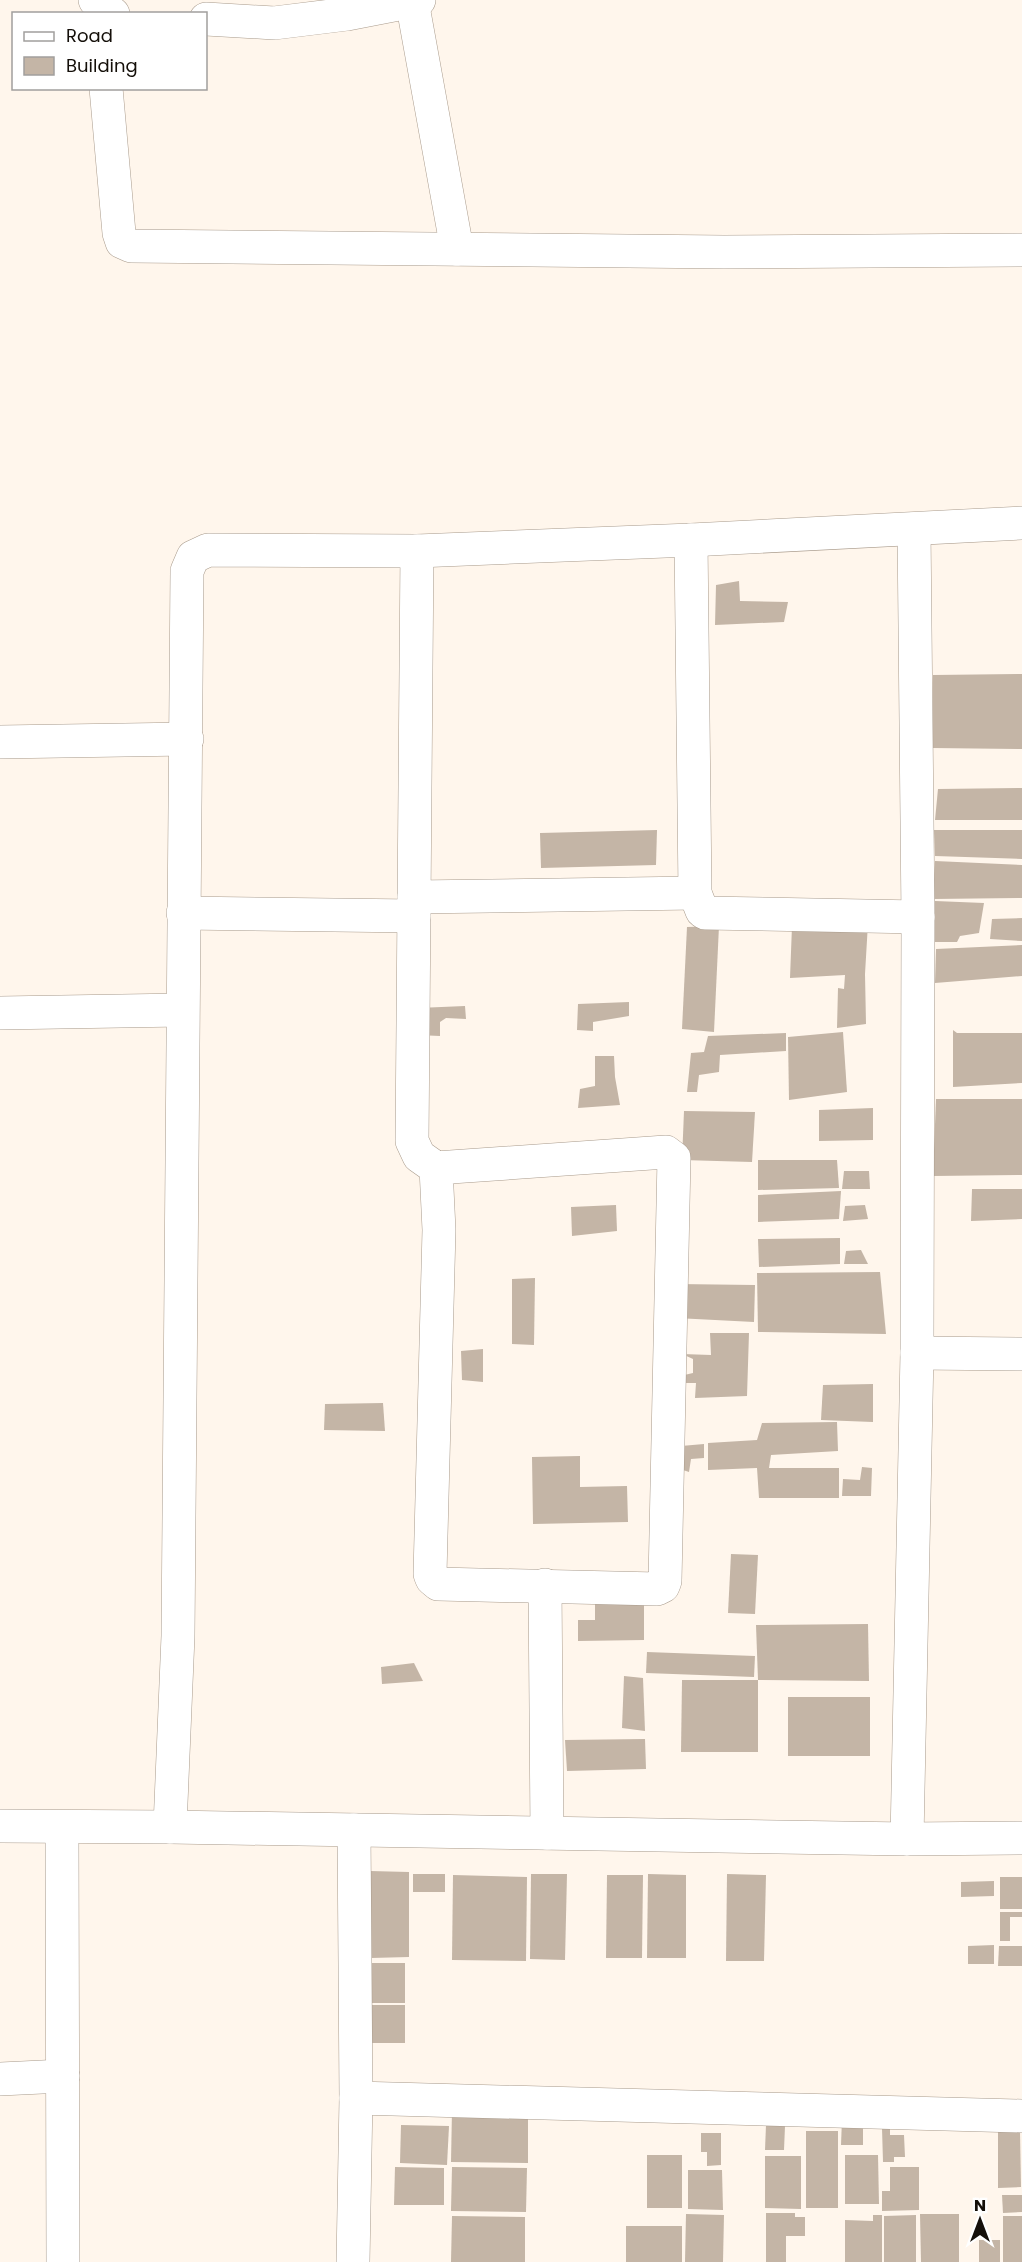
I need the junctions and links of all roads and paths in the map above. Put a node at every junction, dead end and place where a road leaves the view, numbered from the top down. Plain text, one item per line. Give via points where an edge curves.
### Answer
1 (415, 1) edge
2 (207, 19) edge
3 (106, 90) edge
4 (457, 249) junction
5 (1022, 250) edge
6 (1022, 523) edge
7 (914, 529) junction
8 (691, 540) junction
9 (417, 551) junction
10 (187, 739) junction
11 (0, 742) edge
12 (694, 893) junction
13 (414, 906) junction
14 (183, 913) junction
15 (918, 916) junction
16 (182, 1010) junction
17 (0, 1013) edge
18 (436, 1168) junction
19 (917, 1353) junction
20 (1022, 1354) edge
21 (545, 1585) junction
22 (0, 1826) edge
23 (62, 1827) junction
24 (170, 1827) junction
25 (354, 1830) junction
26 (547, 1833) junction
27 (1022, 1838) edge
28 (906, 1839) junction
29 (63, 2076) junction
30 (0, 2079) edge
31 (356, 2098) junction
32 (1022, 2116) edge
33 (63, 2262) edge
34 (354, 2262) edge

1 - 2 street via 274,23
1 - 4 street
3 - 4 street via 122,242 131,246
4 - 5 street
6 - 7 street
7 - 8 street
7 - 15 street
8 - 9 street
8 - 12 street
9 - 10 street via 208,550 194,557 187,571
9 - 13 street
10 - 11 street
10 - 14 street
12 - 13 street
12 - 15 street via 705,913
13 - 14 street
13 - 18 street via 412,1141 419,1156
14 - 16 street
15 - 19 street
16 - 17 street
16 - 24 street via 178,1636
18 - 21 street via 439,1230 430,1574 438,1584
18 - 21 street via 666,1152 674,1158 665,1581 657,1589
19 - 20 street
19 - 28 street
21 - 26 street
22 - 23 street
23 - 24 street
23 - 29 street
24 - 25 street
25 - 26 street
25 - 31 street
26 - 28 street
27 - 28 street
29 - 30 street
29 - 33 street
31 - 32 street
31 - 34 street

